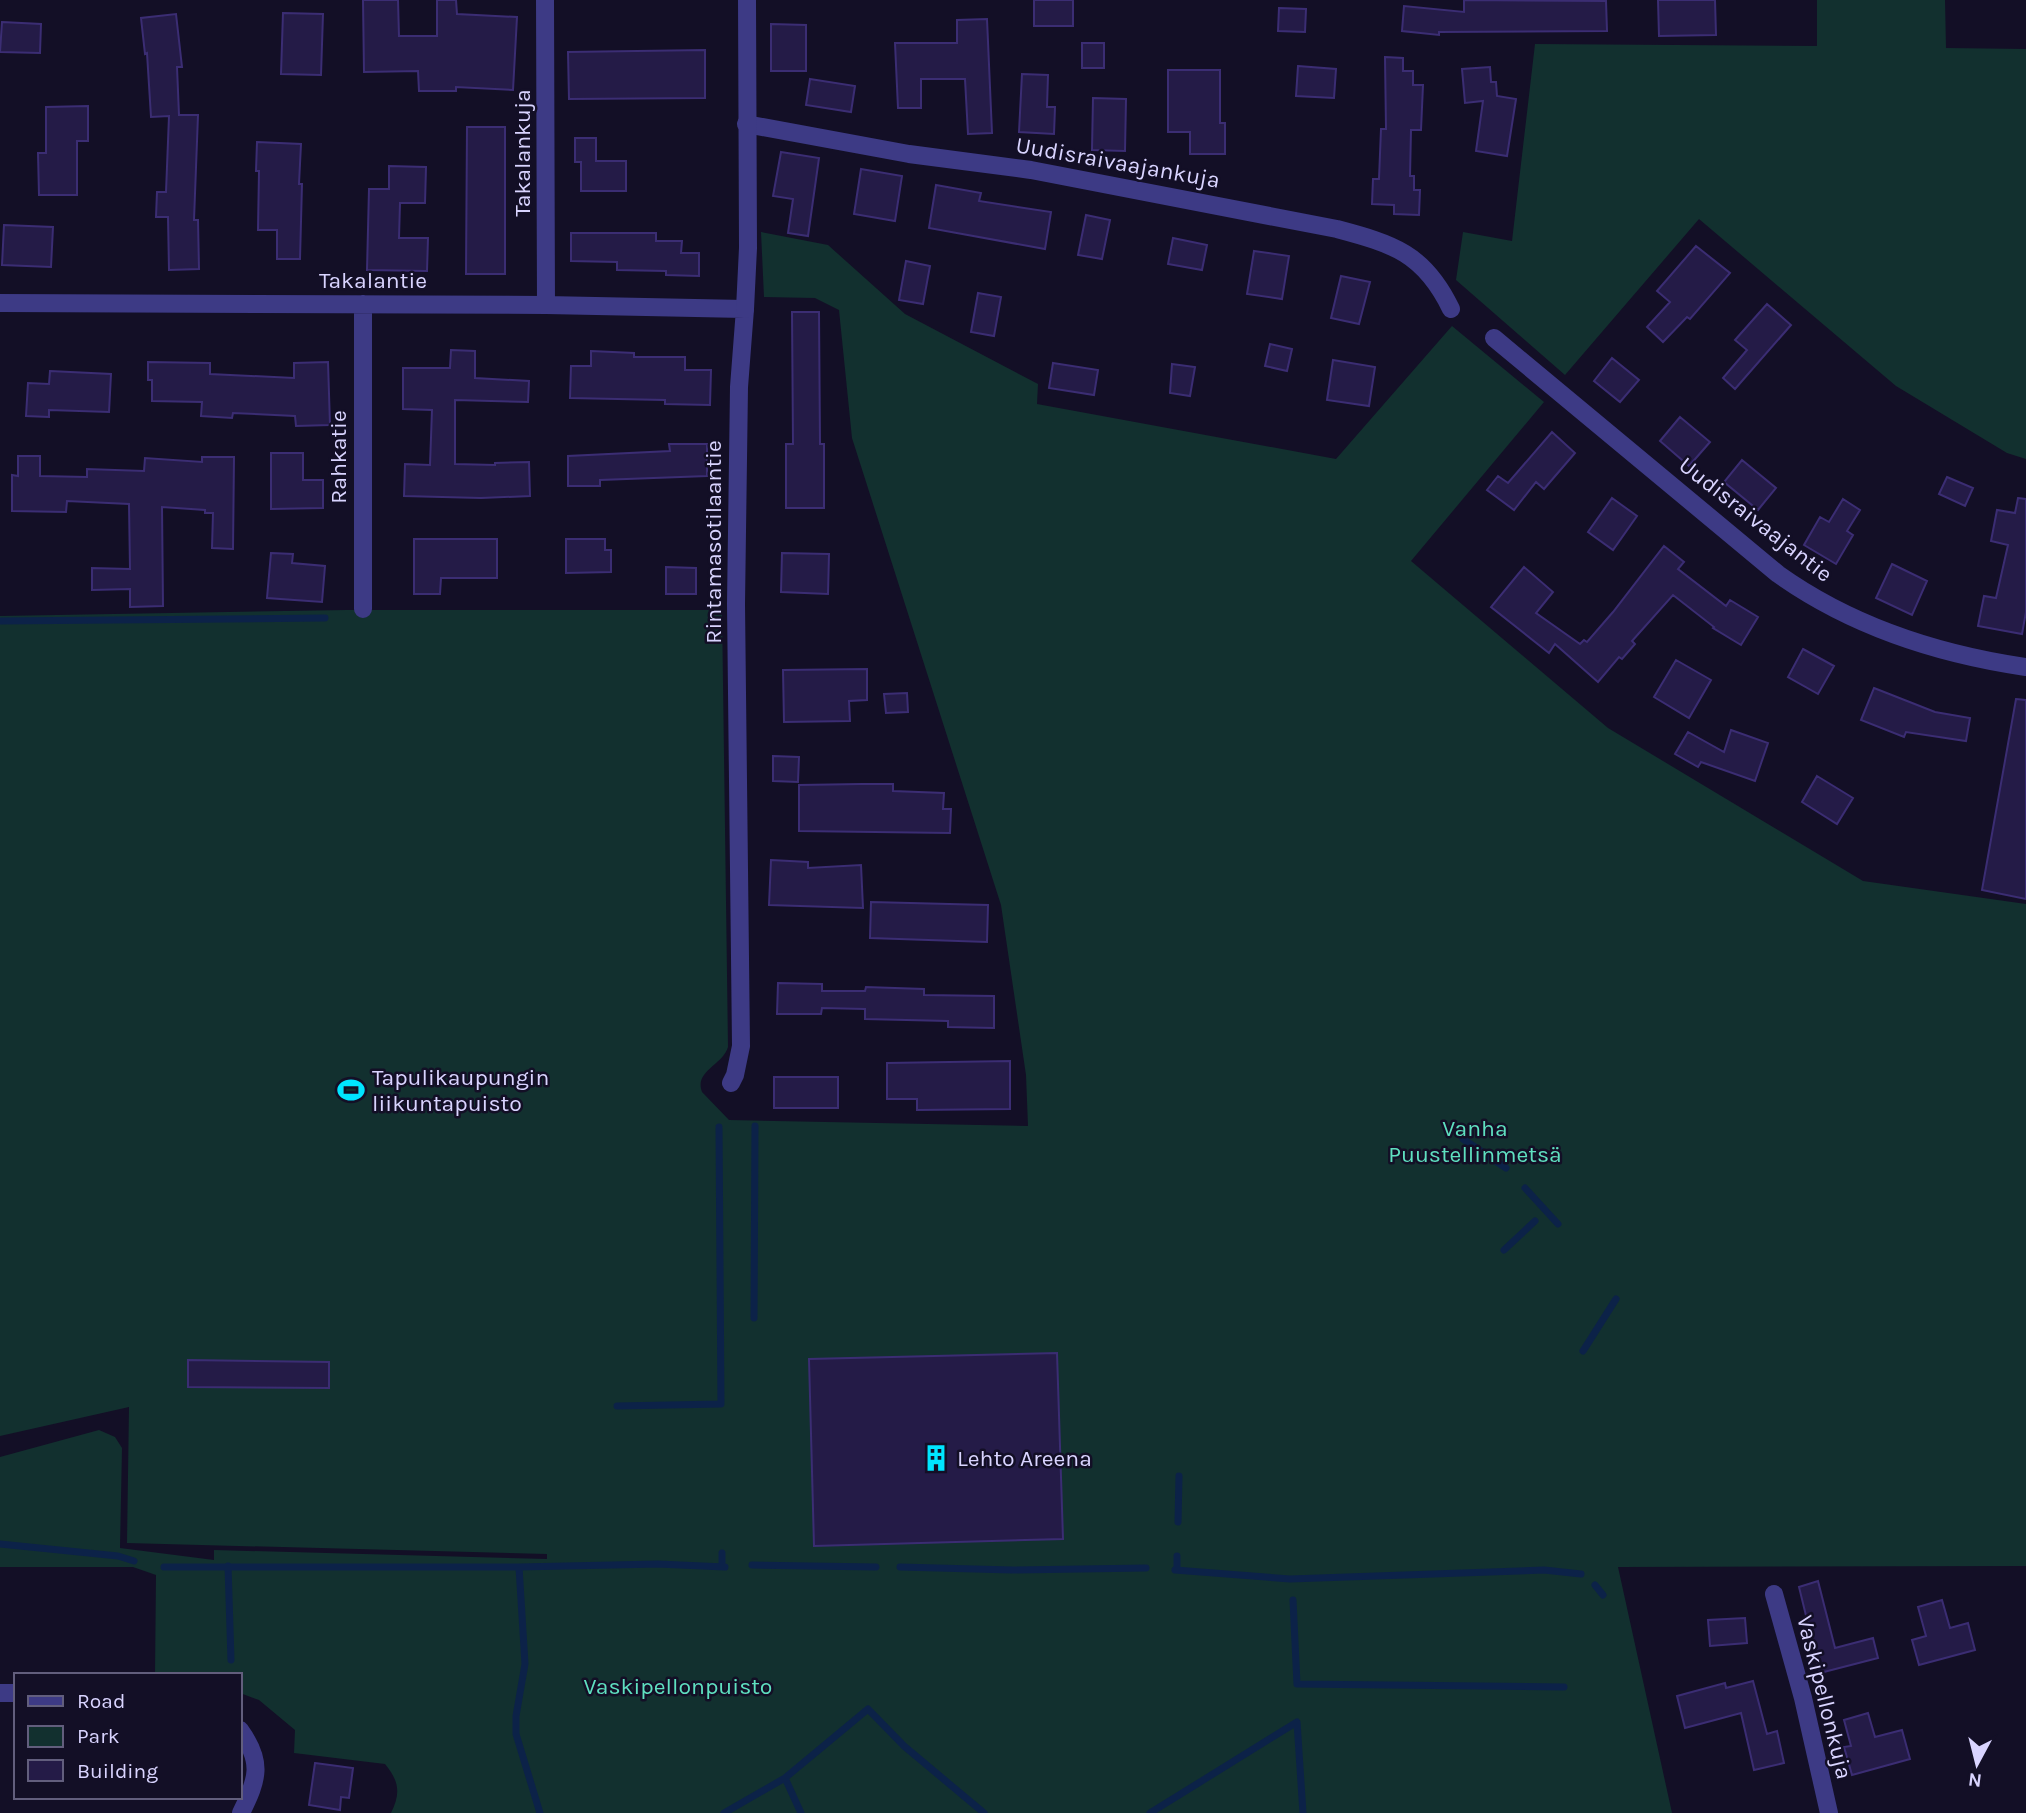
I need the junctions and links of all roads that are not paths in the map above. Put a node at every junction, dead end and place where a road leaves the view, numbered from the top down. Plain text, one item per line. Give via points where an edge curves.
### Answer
1 (545, 0) edge
2 (747, 0) edge
3 (746, 124) junction
4 (0, 303) edge
5 (363, 304) junction
6 (546, 305) junction
7 (745, 309) junction
8 (1451, 309) dead end
9 (1494, 338) dead end
10 (363, 609) dead end
11 (2026, 667) edge
12 (731, 1083) dead end
13 (1773, 1594) dead end
14 (242, 1733) edge
15 (241, 1813) edge
16 (1829, 1813) edge

1 - 6 street, Takalankuja
2 - 3 street, Rintamasotilaantie
3 - 7 street, Rintamasotilaantie
3 - 8 street, Uudisraivaajankuja via 1053,174 1330,227 1384,242 1419,262
4 - 5 street, Takalantie
5 - 6 street, Takalantie
5 - 10 street, Rahkatie
6 - 7 street, Takalantie
7 - 12 street, Rintamasotilaantie via 739,387 736,604 741,1046
9 - 11 street, Uudisraivaajantie via 1799,589 1891,634
13 - 16 street, Vaskipellonkuja
14 - 15 street via 256,1764 253,1789

